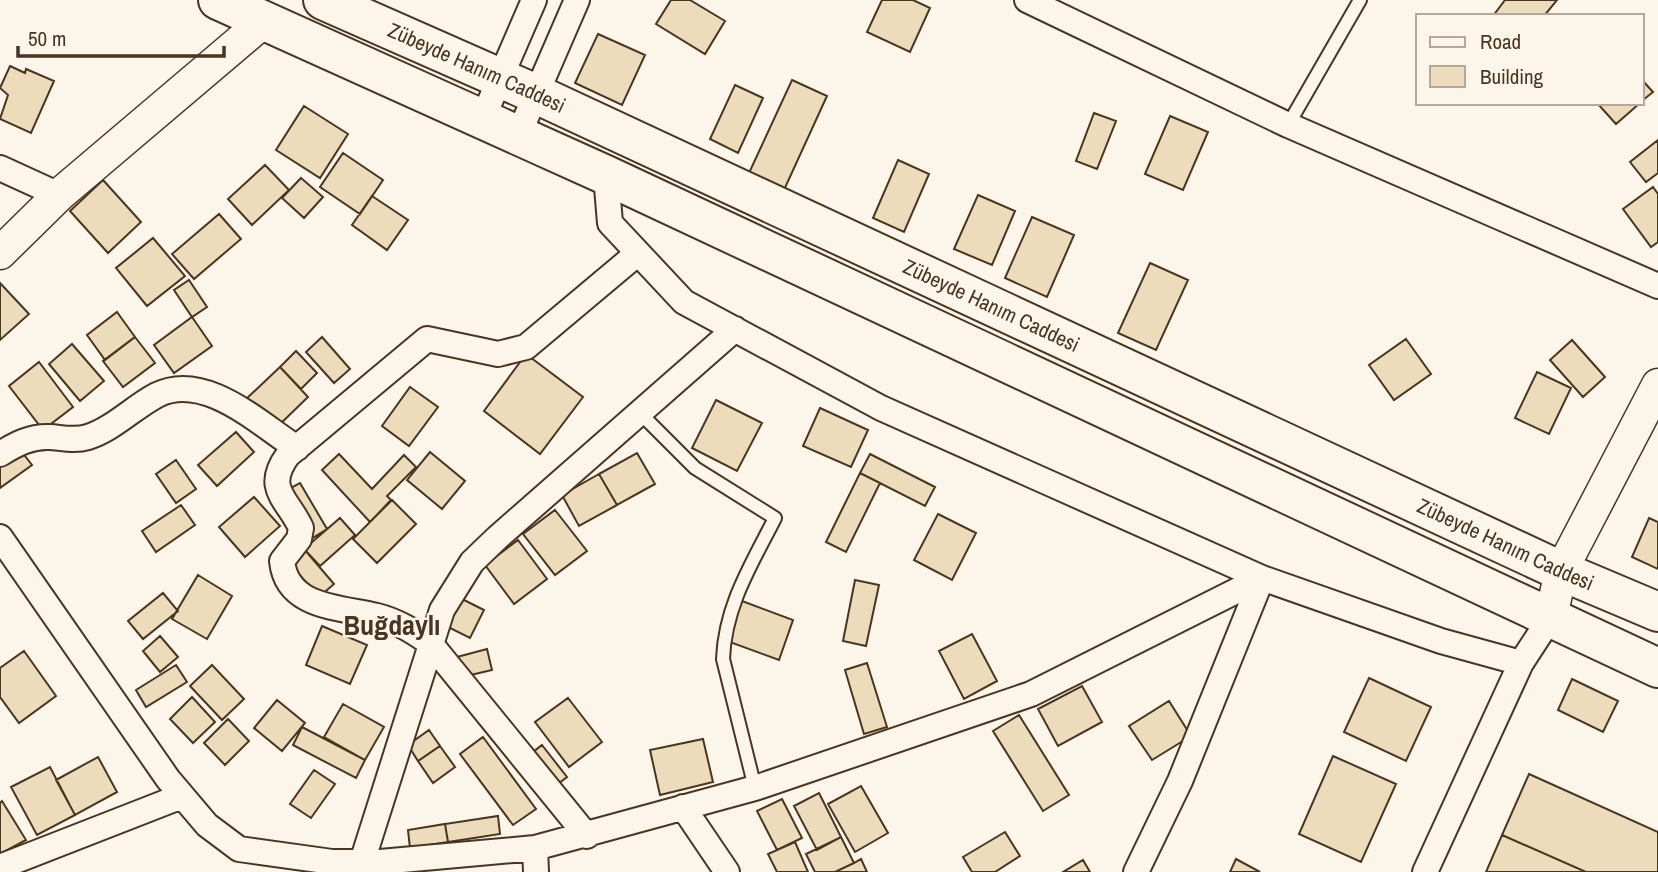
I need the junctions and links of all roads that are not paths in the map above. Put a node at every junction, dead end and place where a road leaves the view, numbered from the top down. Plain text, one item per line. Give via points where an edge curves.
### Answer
1 (218, 0) edge
2 (323, 0) edge
3 (534, 0) edge
4 (577, 0) edge
5 (1027, 0) edge
6 (1360, 0) edge
7 (264, 21) junction
8 (500, 78) junction
9 (536, 94) junction
10 (482, 120) junction
11 (1288, 125) junction
12 (517, 136) junction
13 (0, 168) edge
14 (606, 175) junction
15 (59, 195) junction
16 (0, 253) edge
17 (638, 253) junction
18 (1658, 286) edge
19 (735, 329) junction
20 (1658, 385) edge
21 (640, 413) junction
22 (297, 448) junction
23 (0, 454) edge
24 (0, 537) edge
25 (1561, 570) junction
26 (1262, 578) junction
27 (1658, 612) edge
28 (1551, 617) junction
29 (430, 643) junction
30 (1521, 663) junction
31 (1658, 668) edge
32 (755, 788) junction
33 (182, 796) junction
34 (683, 807) junction
35 (587, 835) junction
36 (535, 860) edge
37 (362, 862) junction
38 (0, 867) edge
39 (727, 872) edge
40 (1136, 872) edge
41 (1425, 872) edge

1 - 7 main road
2 - 8 main road, Zübeyde Hanım Caddesi
3 - 8 street
4 - 9 street
5 - 11 street
6 - 11 lane
7 - 10 main road
7 - 15 street
8 - 9 main road, Zübeyde Hanım Caddesi
8 - 10 street
9 - 12 street
9 - 25 main road, Zübeyde Hanım Caddesi
10 - 12 main road
11 - 18 street
12 - 14 main road
13 - 15 street
14 - 17 street via 610,223
14 - 28 main road
15 - 16 street
17 - 19 street via 684,302
17 - 22 street via 526,347 498,354 427,338
19 - 21 street
19 - 26 street via 881,408
20 - 25 street
21 - 29 street via 472,562 442,610
21 - 32 lane via 695,468 775,519 735,596 724,637 723,659
22 - 23 street via 222,400 191,389 159,394 86,438 25,440
22 - 29 street via 282,464 277,485 301,528 299,539 282,561 289,583 326,608 378,616
24 - 33 street
25 - 27 main road, Zübeyde Hanım Caddesi
25 - 28 street
26 - 30 street via 1441,641
26 - 32 street via 1031,694
26 - 40 street via 1180,781
28 - 30 street
28 - 31 main road
29 - 35 street
29 - 37 street
30 - 41 street
32 - 34 street
33 - 37 street via 239,849
33 - 38 street
34 - 35 street
34 - 39 street
35 - 36 street
36 - 37 street

